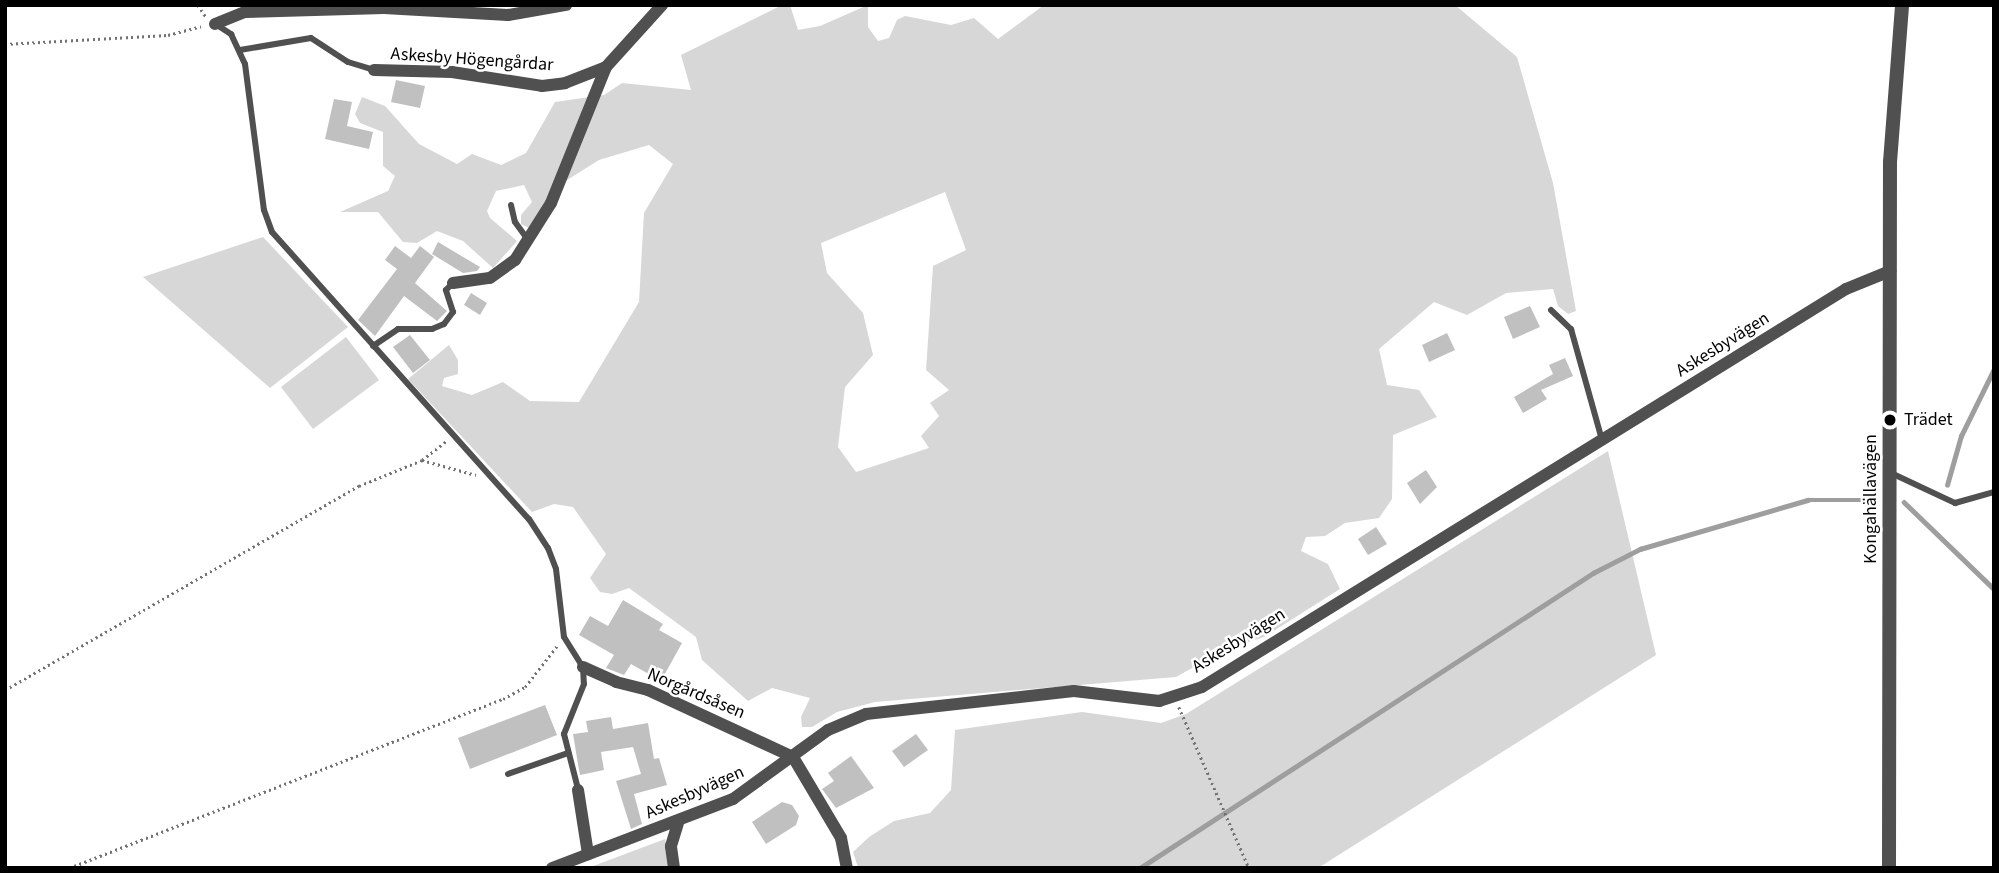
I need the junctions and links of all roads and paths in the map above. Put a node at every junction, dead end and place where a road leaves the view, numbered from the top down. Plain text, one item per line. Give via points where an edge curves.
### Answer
1 (566, 5) edge
2 (662, 5) edge
3 (1902, 5) edge
4 (369, 7) edge
5 (215, 24) junction
6 (5, 44) edge
7 (240, 50) junction
8 (606, 67) junction
9 (374, 70) joint
10 (511, 205) dead end
11 (529, 241) junction
12 (1890, 271) junction
13 (453, 283) joint
14 (1551, 310) dead end
15 (373, 346) junction
16 (452, 435) junction
17 (1602, 440) junction
18 (422, 460) junction
19 (1891, 473) junction
20 (491, 477) junction
21 (1994, 492) edge
22 (564, 637) junction
23 (583, 667) junction
24 (5, 690) edge
25 (1175, 698) junction
26 (568, 752) junction
27 (793, 757) junction
28 (508, 774) dead end
29 (578, 790) joint
30 (678, 823) junction
31 (589, 854) junction
32 (69, 868) edge
33 (552, 868) edge
34 (674, 868) edge
35 (847, 868) edge
36 (1249, 868) edge
37 (1889, 868) edge

1 - 4 street via 479,15
2 - 8 street, Askesby Högengårdar
3 - 12 street, Kongahällavägen via 1892,106
4 - 5 street via 228,12
5 - 6 path via 168,35
5 - 7 lane via 231,34
7 - 9 lane via 311,38 348,62
7 - 15 lane via 268,224 276,239
8 - 9 street, Askesby Högengårdar via 565,83 542,86 452,72
8 - 11 street, Askesby Högengårdar via 551,203
10 - 11 lane via 515,222
11 - 13 street, Askesby Högengårdar via 515,260 490,278
12 - 17 street, Askesbyvägen via 1846,289
12 - 19 street, Kongahällavägen
13 - 15 lane via 446,290 453,312 444,324 423,330 398,329
14 - 17 lane via 1571,329
15 - 16 lane
16 - 18 path
16 - 20 lane
17 - 25 street, Askesbyvägen via 1202,687
18 - 20 path
18 - 24 path via 359,486
19 - 21 lane via 1955,503
19 - 37 street, Kongahällavägen
20 - 22 lane via 548,548 556,569
22 - 23 lane
22 - 32 path via 525,687 503,699
23 - 26 lane via 583,684 564,734
23 - 27 street, Norgårdsåsen via 648,690
25 - 27 street, Askesbyvägen via 1145,700 1074,691 866,714 838,723
25 - 36 path
26 - 28 lane
26 - 29 lane
27 - 30 street, Askesbyvägen via 733,799
27 - 35 street via 841,838
29 - 31 street
30 - 31 street, Askesbyvägen
30 - 34 street via 671,846
31 - 33 street, Askesbyvägen

